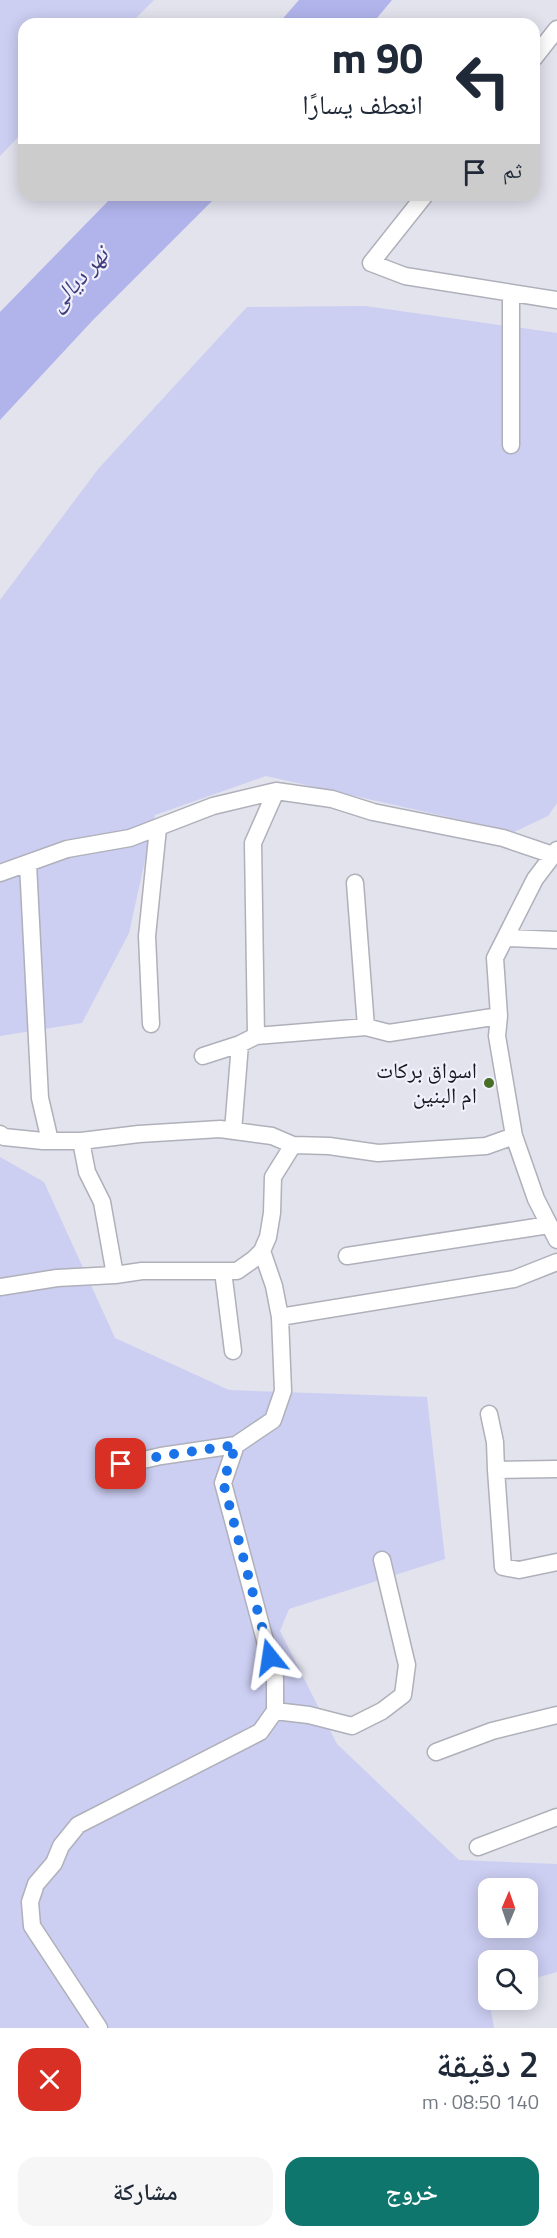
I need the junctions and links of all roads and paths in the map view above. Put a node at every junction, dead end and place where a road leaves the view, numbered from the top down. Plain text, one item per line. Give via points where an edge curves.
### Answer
1 (557, 29) edge
2 (544, 52) edge
3 (420, 201) edge
4 (511, 293) junction
5 (557, 300) edge
6 (511, 444) dead end
7 (276, 791) junction
8 (158, 828) junction
9 (555, 852) edge
10 (28, 864) junction
11 (0, 873) edge
12 (355, 883) dead end
13 (506, 938) junction
14 (557, 940) edge
15 (499, 1016) junction
16 (151, 1024) dead end
17 (366, 1027) junction
18 (256, 1036) junction
19 (240, 1044) junction
20 (203, 1056) dead end
21 (233, 1131) junction
22 (0, 1134) edge
23 (514, 1136) junction
24 (50, 1141) junction
25 (81, 1141) junction
26 (293, 1145) junction
27 (553, 1232) edge
28 (262, 1251) junction
29 (347, 1256) dead end
30 (557, 1262) edge
31 (223, 1271) junction
32 (115, 1275) junction
33 (0, 1287) edge
34 (280, 1317) junction
35 (232, 1351) dead end
36 (489, 1414) dead end
37 (236, 1445) junction
38 (121, 1464) dead end
39 (556, 1469) edge
40 (496, 1470) junction
41 (382, 1560) dead end
42 (557, 1562) edge
43 (274, 1711) junction
44 (557, 1715) edge
45 (436, 1752) dead end
46 (557, 1817) edge
47 (478, 1846) dead end
48 (99, 2028) edge

1 - 2 street
3 - 4 street via 371,263 405,276
4 - 5 street
4 - 6 street
7 - 8 street via 213,806
7 - 9 street via 332,799 373,812
7 - 18 street via 253,843
8 - 10 street via 130,838 68,849
8 - 16 street via 147,936
9 - 13 street via 535,879
10 - 11 street
10 - 24 street via 40,1098
12 - 17 street
13 - 14 street
13 - 15 street via 495,958
15 - 17 street via 389,1033
15 - 23 street via 496,1036
17 - 18 street
18 - 19 street
19 - 20 street
19 - 21 street
21 - 25 street via 139,1134
21 - 26 street via 272,1136
22 - 24 street
23 - 26 street via 486,1146 378,1153
23 - 27 street via 536,1199
24 - 25 street
25 - 32 street via 87,1172 102,1202
26 - 28 street via 273,1177 272,1213
27 - 29 street
28 - 31 street via 237,1271
28 - 34 street
30 - 34 street via 514,1279
31 - 32 street via 142,1270
31 - 35 street
32 - 33 street via 57,1278
34 - 37 street via 283,1391 273,1420
36 - 40 street
37 - 38 street
37 - 43 street via 223,1482 275,1678
39 - 40 street
40 - 42 street via 503,1567 519,1570
41 - 43 street via 407,1665 403,1695 352,1726
43 - 48 street via 260,1732 231,1749 78,1824 36,1884 30,1902 32,1926
44 - 45 street via 492,1731
46 - 47 street

